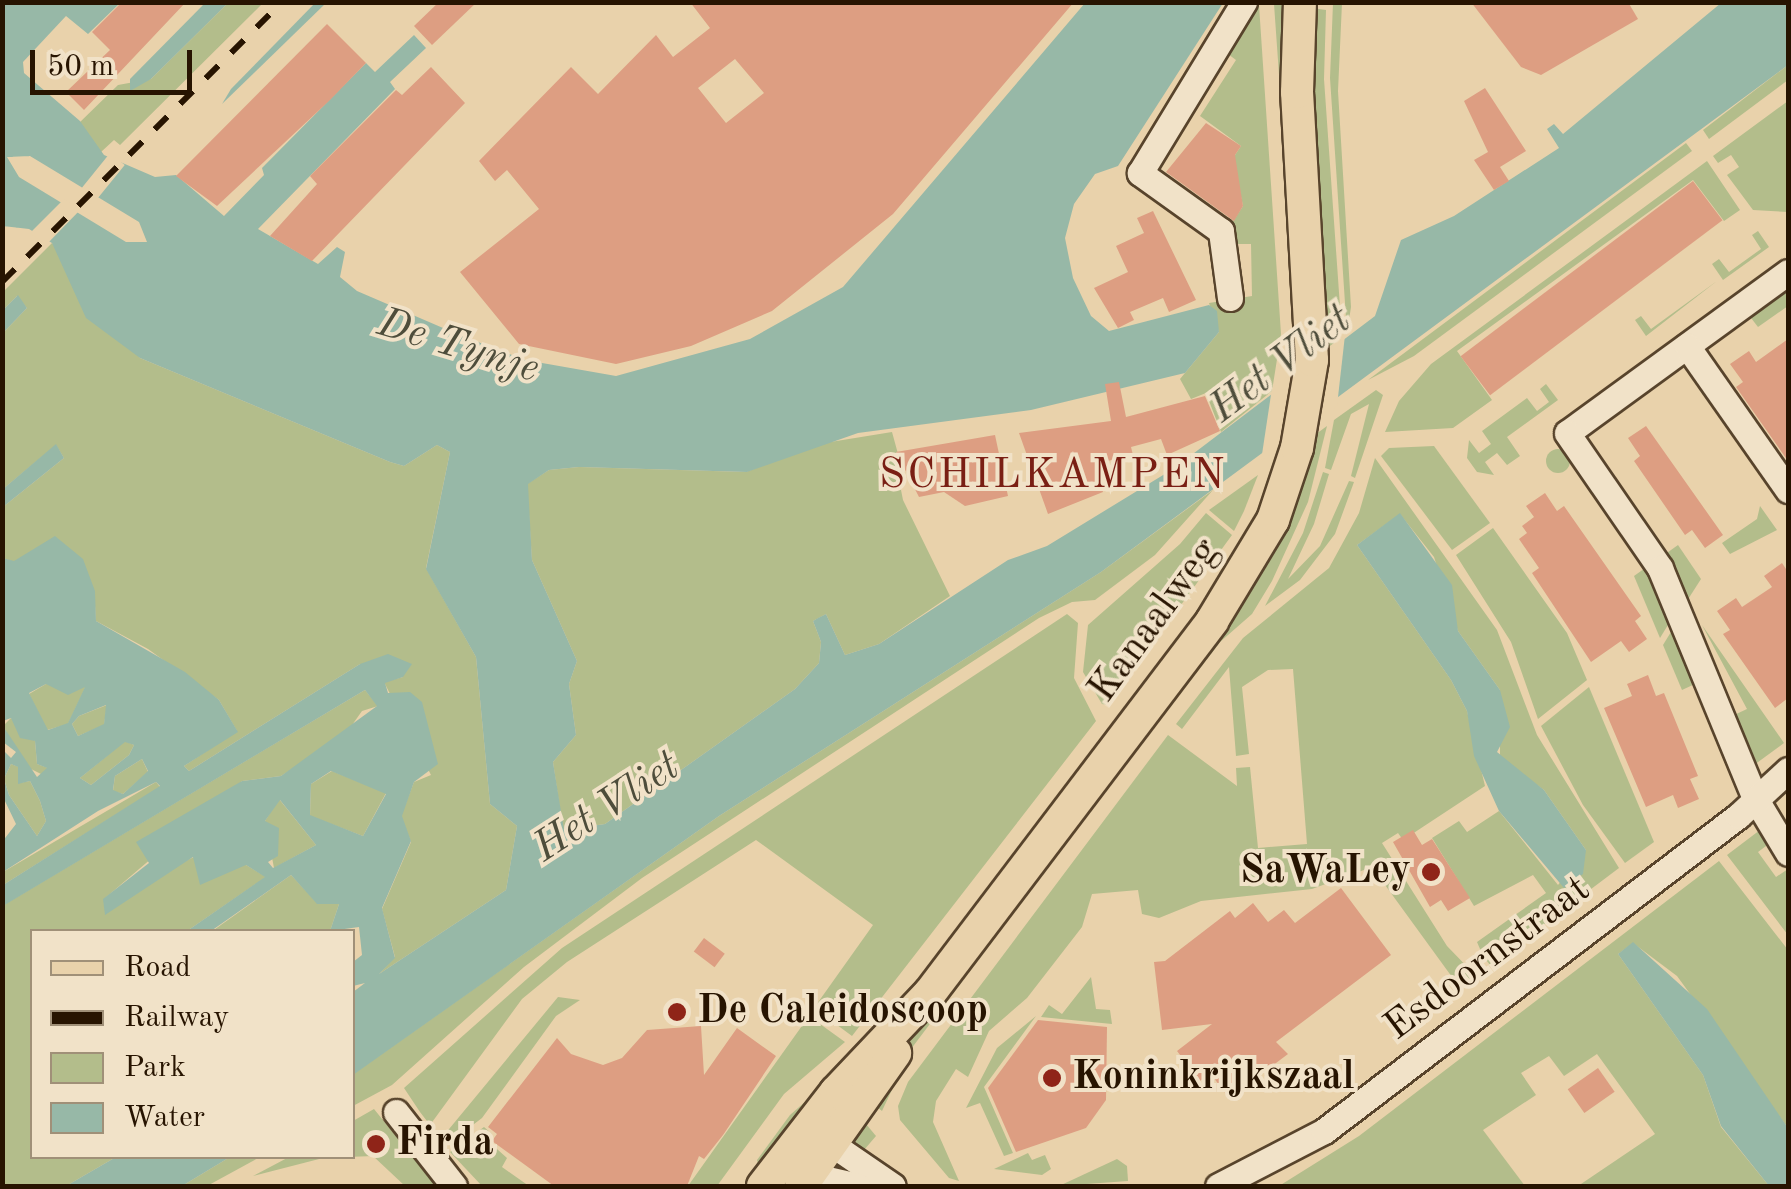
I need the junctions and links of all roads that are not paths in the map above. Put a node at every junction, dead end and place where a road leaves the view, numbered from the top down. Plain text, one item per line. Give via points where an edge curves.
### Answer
1 (1244, 2) edge
2 (1300, 2) edge
3 (1788, 272) edge
4 (1230, 298) dead end
5 (1687, 346) junction
6 (1788, 490) edge
7 (1788, 770) edge
8 (1756, 798) junction
9 (1788, 853) edge
10 (930, 993) junction
11 (396, 1112) dead end
12 (798, 1139) junction
13 (835, 1141) junction
14 (805, 1181) edge
15 (454, 1186) edge
16 (763, 1186) edge
17 (858, 1186) edge
18 (893, 1186) edge
19 (1218, 1186) edge

1 - 4 street via 1140,173 1218,226
2 - 10 main road, Kanaalweg via 1297,92 1312,360 1297,448 1273,520 1234,591
3 - 5 street
5 - 6 street
5 - 8 street via 1567,434 1660,568
7 - 8 street, Esdoornstraat
8 - 9 street
8 - 19 street, Esdoornstraat via 1324,1130
10 - 12 main road, Kanaalweg
10 - 13 main road, Kanaalweg
11 - 15 street
12 - 13 street
12 - 16 main road, Kanaalweg
13 - 14 main road, Kanaalweg
13 - 18 street
14 - 17 street

